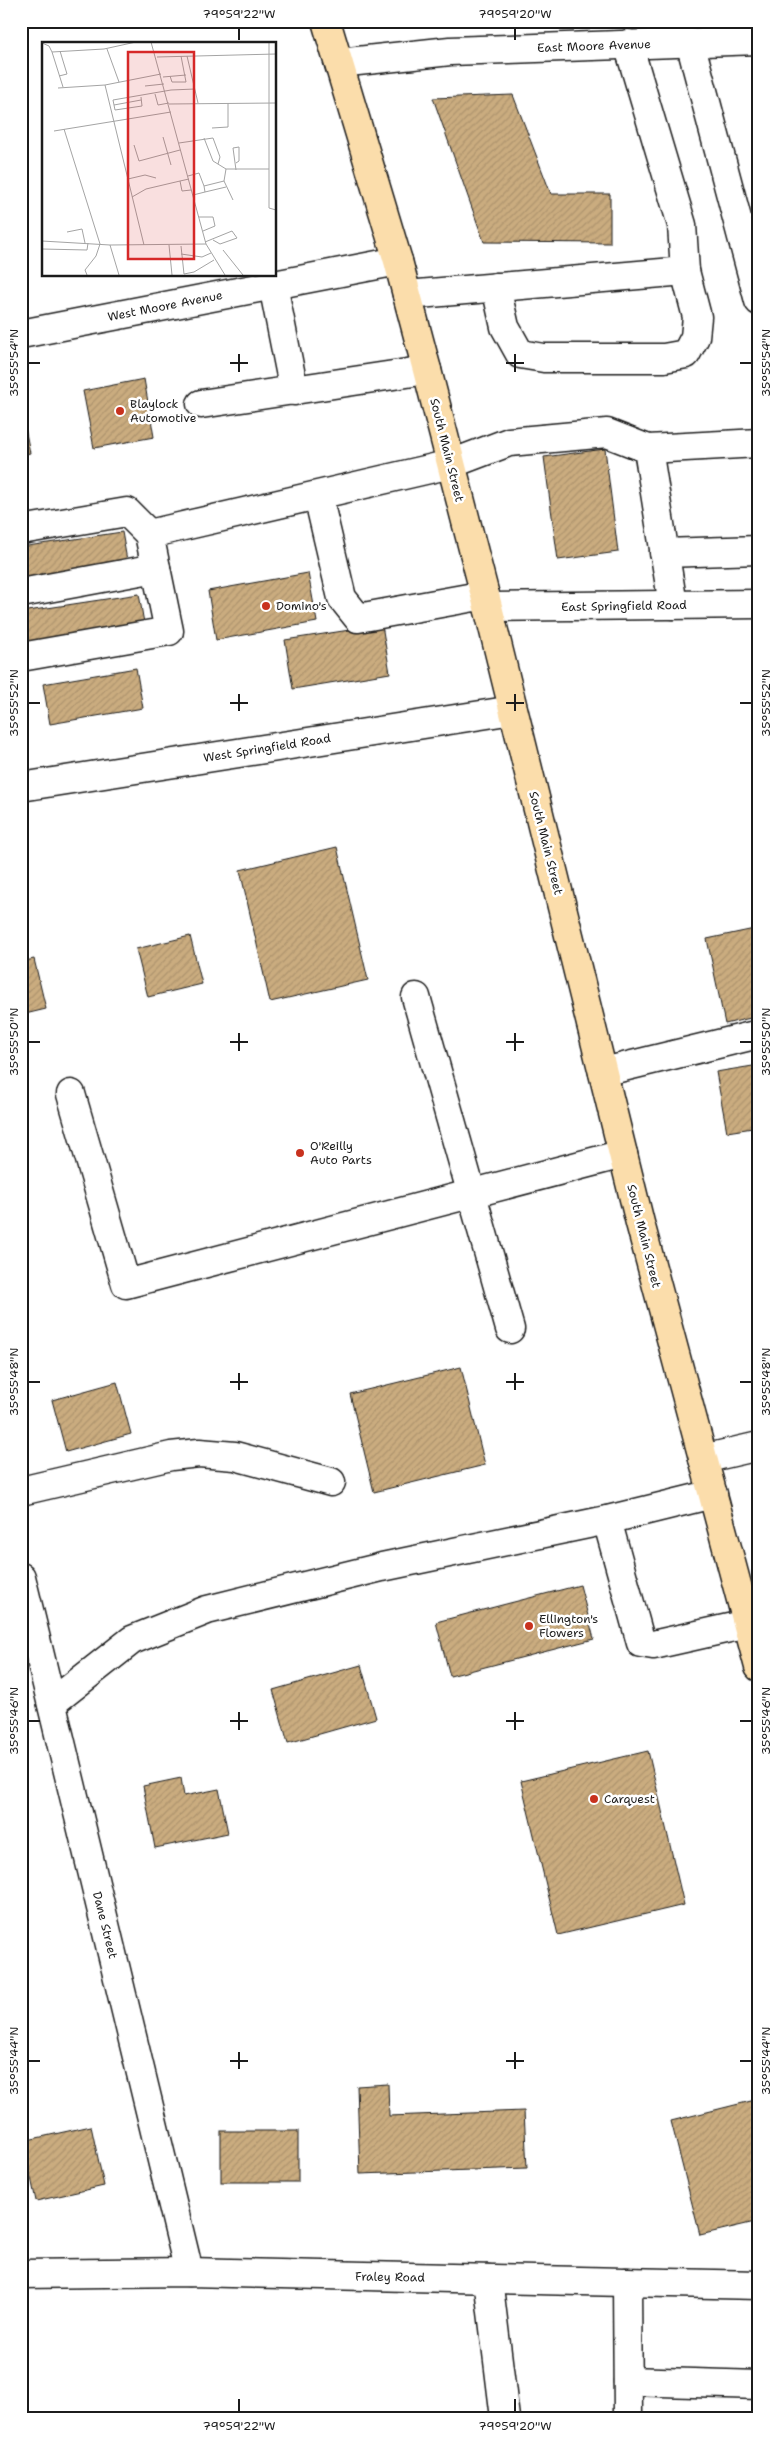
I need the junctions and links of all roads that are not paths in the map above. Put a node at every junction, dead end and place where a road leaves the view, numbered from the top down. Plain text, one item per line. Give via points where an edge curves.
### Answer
1 (326, 21) edge
2 (759, 40) edge
3 (690, 42) junction
4 (628, 44) junction
5 (339, 63) junction
6 (398, 261) junction
7 (685, 271) junction
8 (273, 285) junction
9 (496, 287) junction
10 (407, 295) junction
11 (759, 301) edge
12 (21, 334) edge
13 (427, 370) junction
14 (294, 391) junction
15 (201, 404) dead end
16 (759, 442) edge
17 (648, 449) junction
18 (451, 464) junction
19 (318, 496) junction
20 (21, 530) edge
21 (149, 534) junction
22 (759, 550) edge
23 (664, 553) junction
24 (156, 568) junction
25 (21, 593) edge
26 (487, 601) junction
27 (759, 604) edge
28 (673, 605) junction
29 (21, 657) edge
30 (513, 710) junction
31 (21, 787) edge
32 (416, 997) dead end
33 (759, 1034) edge
34 (603, 1072) junction
35 (72, 1094) dead end
36 (623, 1154) junction
37 (473, 1194) junction
38 (510, 1329) dead end
39 (759, 1446) edge
40 (703, 1459) junction
41 (331, 1482) dead end
42 (21, 1491) edge
43 (713, 1494) junction
44 (607, 1520) junction
45 (21, 1577) edge
46 (747, 1624) junction
47 (759, 1666) edge
48 (52, 1703) junction
49 (189, 2272) junction
50 (21, 2274) edge
51 (488, 2279) junction
52 (627, 2282) junction
53 (759, 2285) edge
54 (628, 2381) junction
55 (759, 2385) edge
56 (505, 2418) edge
57 (628, 2418) edge

1 - 5 main road, South Main Street
2 - 3 street, East Moore Avenue
3 - 4 street, East Moore Avenue
3 - 11 street
4 - 5 street, East Moore Avenue via 450,51
4 - 7 street via 682,225
5 - 6 main road, South Main Street
6 - 8 street, West Moore Avenue
6 - 10 main road, South Main Street
7 - 9 street
7 - 9 street via 697,317 695,337 686,354 664,358 544,358 520,354 505,327
8 - 12 street, West Moore Avenue
8 - 14 street
9 - 10 street
10 - 13 main road, South Main Street
13 - 14 street
13 - 18 main road, South Main Street
14 - 15 street
16 - 17 street
17 - 18 street via 607,433 509,442
17 - 23 street
18 - 19 street
18 - 26 main road, South Main Street
19 - 21 street
19 - 26 street, East Springfield Road via 342,598 358,618
20 - 21 street via 127,512
21 - 24 street
22 - 23 street
23 - 28 street
24 - 25 street
24 - 29 street via 169,631
26 - 28 street, East Springfield Road
26 - 30 main road, South Main Street
27 - 28 street, East Springfield Road
30 - 31 street, West Springfield Road
30 - 34 main road, South Main Street
32 - 37 street
33 - 34 street
34 - 36 main road, South Main Street
35 - 37 street via 126,1284
36 - 37 street
36 - 40 main road, South Main Street
37 - 38 street
39 - 40 street
40 - 43 main road, South Main Street
41 - 42 street via 234,1456 199,1453 171,1456
43 - 44 street
43 - 46 main road, South Main Street
44 - 46 street via 641,1643 653,1645
44 - 48 street via 382,1567 207,1610 132,1640
45 - 48 street, Dane Street
46 - 47 main road, South Main Street
48 - 49 street, Dane Street
49 - 50 street, Fraley Road
49 - 51 street, Fraley Road
51 - 52 street, Fraley Road
51 - 56 street
52 - 53 street, Fraley Road
52 - 54 street
54 - 55 street
54 - 57 street

